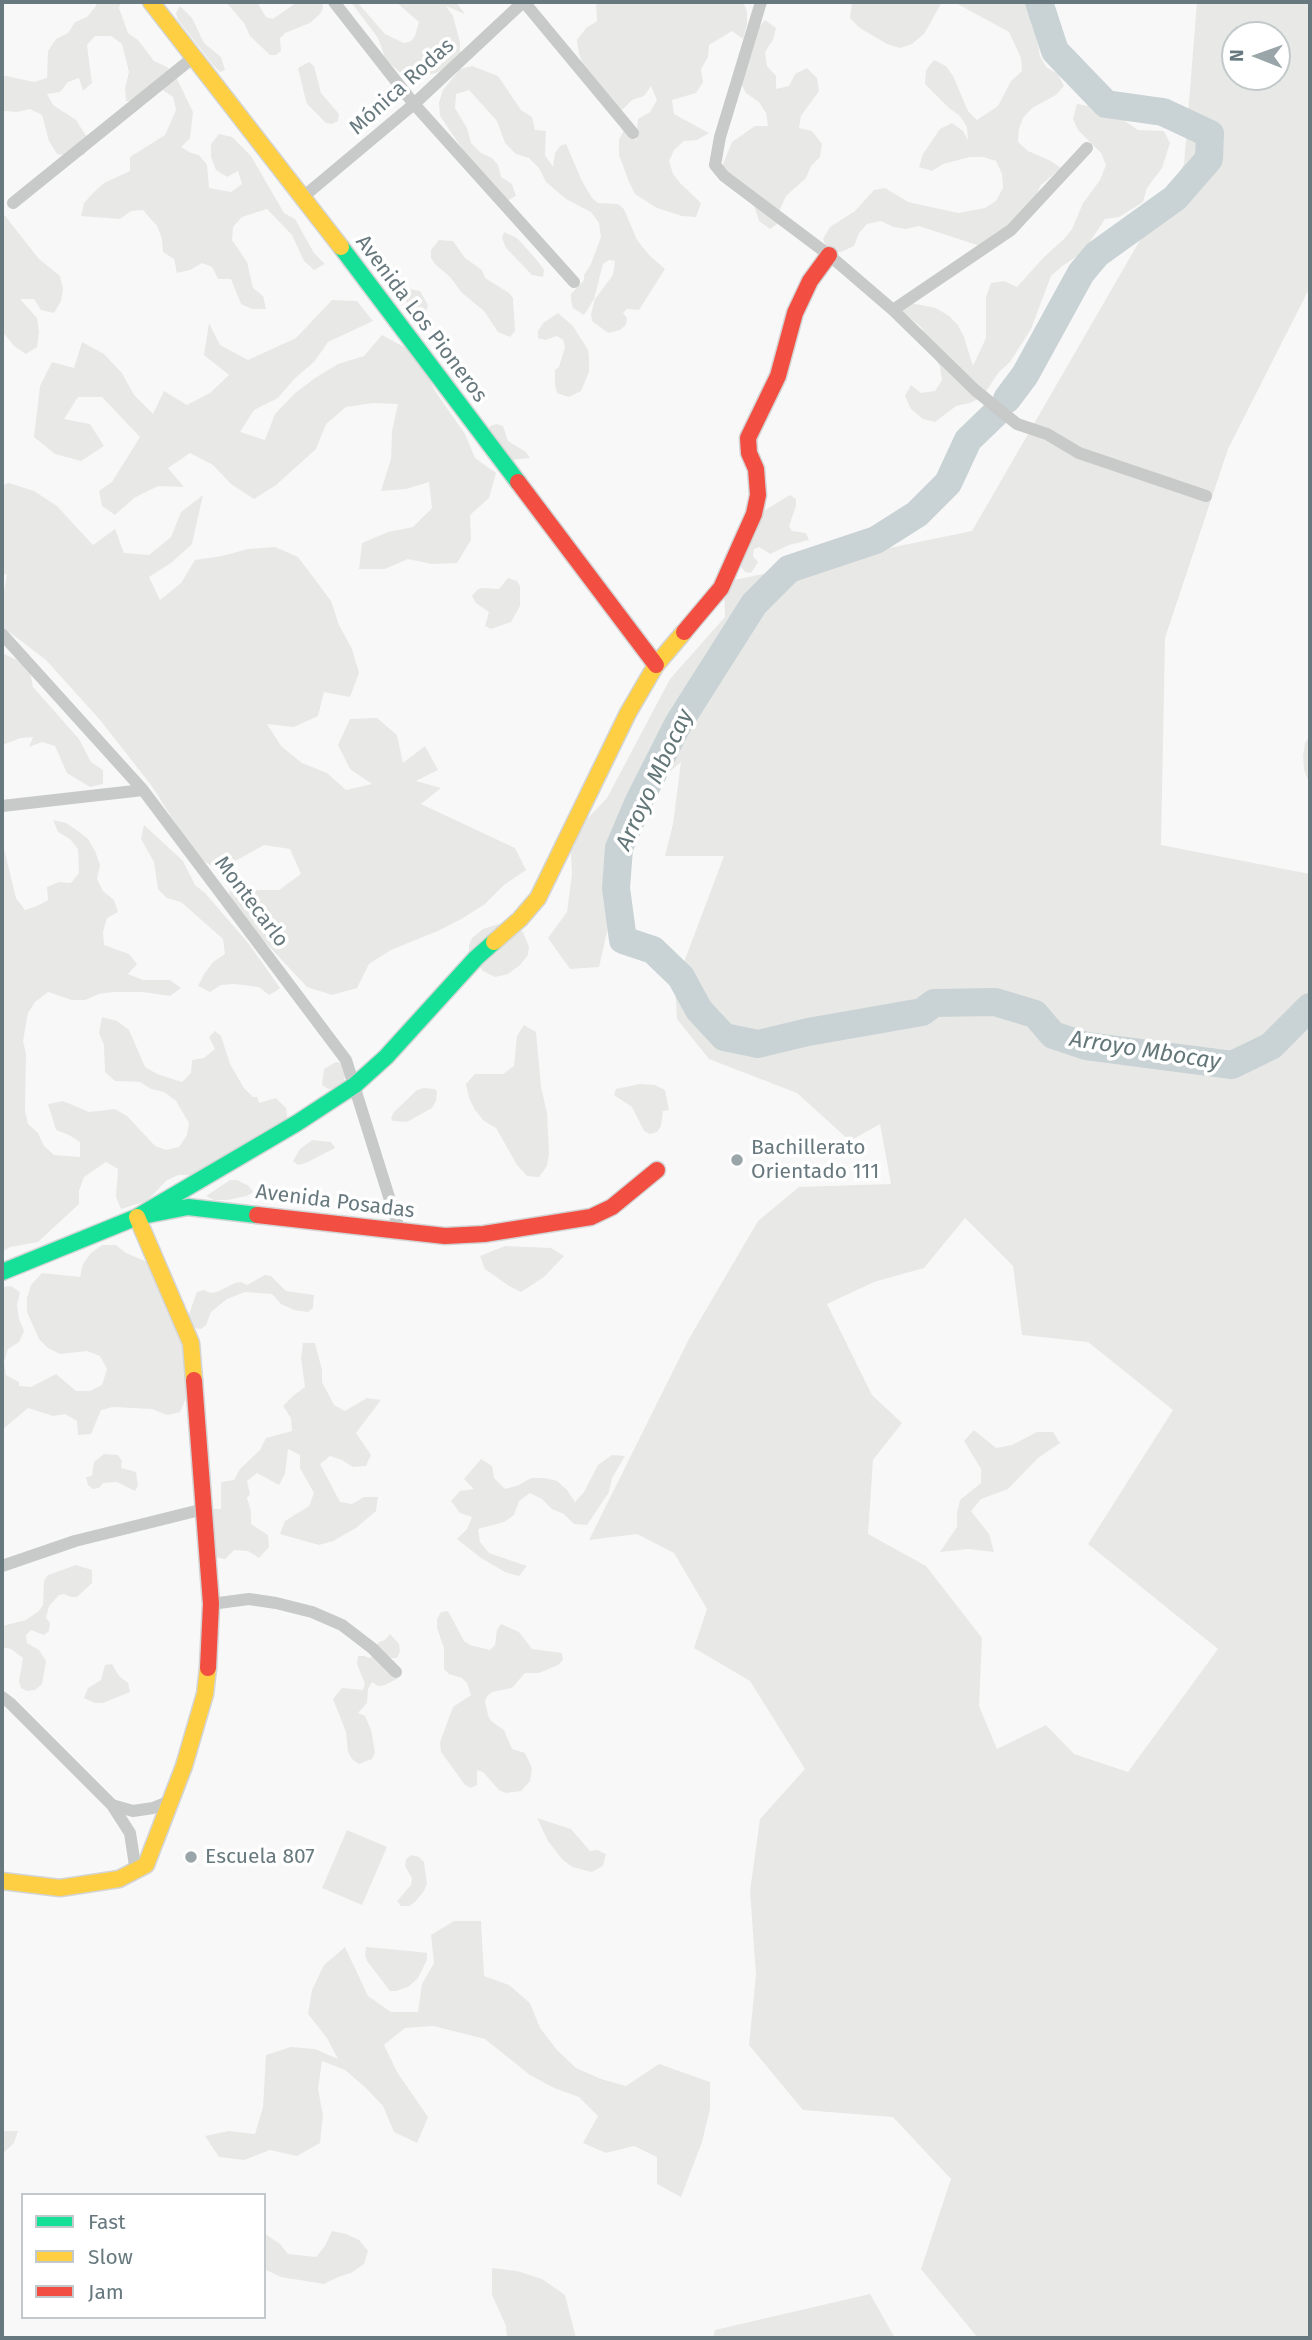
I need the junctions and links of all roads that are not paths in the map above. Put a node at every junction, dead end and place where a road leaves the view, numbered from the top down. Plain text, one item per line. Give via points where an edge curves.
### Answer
1 (151, 2) edge
2 (334, 2) edge
3 (524, 2) edge
4 (761, 2) edge
5 (195, 56) junction
6 (414, 104) junction
7 (633, 133) dead end
8 (1087, 148) dead end
9 (303, 197) junction
10 (13, 203) dead end
11 (829, 255) junction
12 (574, 282) dead end
13 (894, 310) junction
14 (1206, 496) dead end
15 (2, 634) edge
16 (656, 665) junction
17 (142, 790) junction
18 (2, 806) edge
19 (355, 1084) junction
20 (657, 1170) dead end
21 (137, 1217) junction
22 (400, 1232) junction
23 (2, 1272) edge
24 (204, 1509) junction
25 (2, 1566) edge
26 (211, 1604) junction
27 (396, 1672) dead end
28 (2, 1697) edge
29 (170, 1801) junction
30 (112, 1805) junction
31 (136, 1872) junction
32 (2, 1881) edge

1 - 5 street, Avenida Los Pioneros
2 - 6 street
3 - 6 street, Mónica Rodas
3 - 7 street
4 - 11 street via 715,164 724,176
5 - 9 street, Avenida Los Pioneros
5 - 10 street
6 - 9 street, Mónica Rodas
6 - 12 street
8 - 13 street via 1012,230
9 - 16 street, Avenida Los Pioneros
11 - 13 street
11 - 16 street via 794,313 778,376 748,438 756,469 754,514 721,588
13 - 14 street via 975,390 1017,424 1080,453
15 - 17 street, Montecarlo
16 - 19 street via 538,898
17 - 18 street
17 - 19 street, Montecarlo via 346,1060
19 - 21 street
19 - 22 street, Montecarlo
20 - 22 street, Avenida Posadas via 612,1208 569,1223 484,1234
21 - 22 street, Avenida Posadas via 188,1207
21 - 23 street, Avenida Posadas
21 - 24 street via 191,1343
24 - 25 street via 75,1541
24 - 26 street
26 - 27 street via 249,1599 312,1612 342,1625
26 - 29 street via 205,1694
28 - 30 street
29 - 30 street via 133,1811
29 - 31 street via 146,1865
30 - 31 street via 130,1833
31 - 32 street via 60,1888

